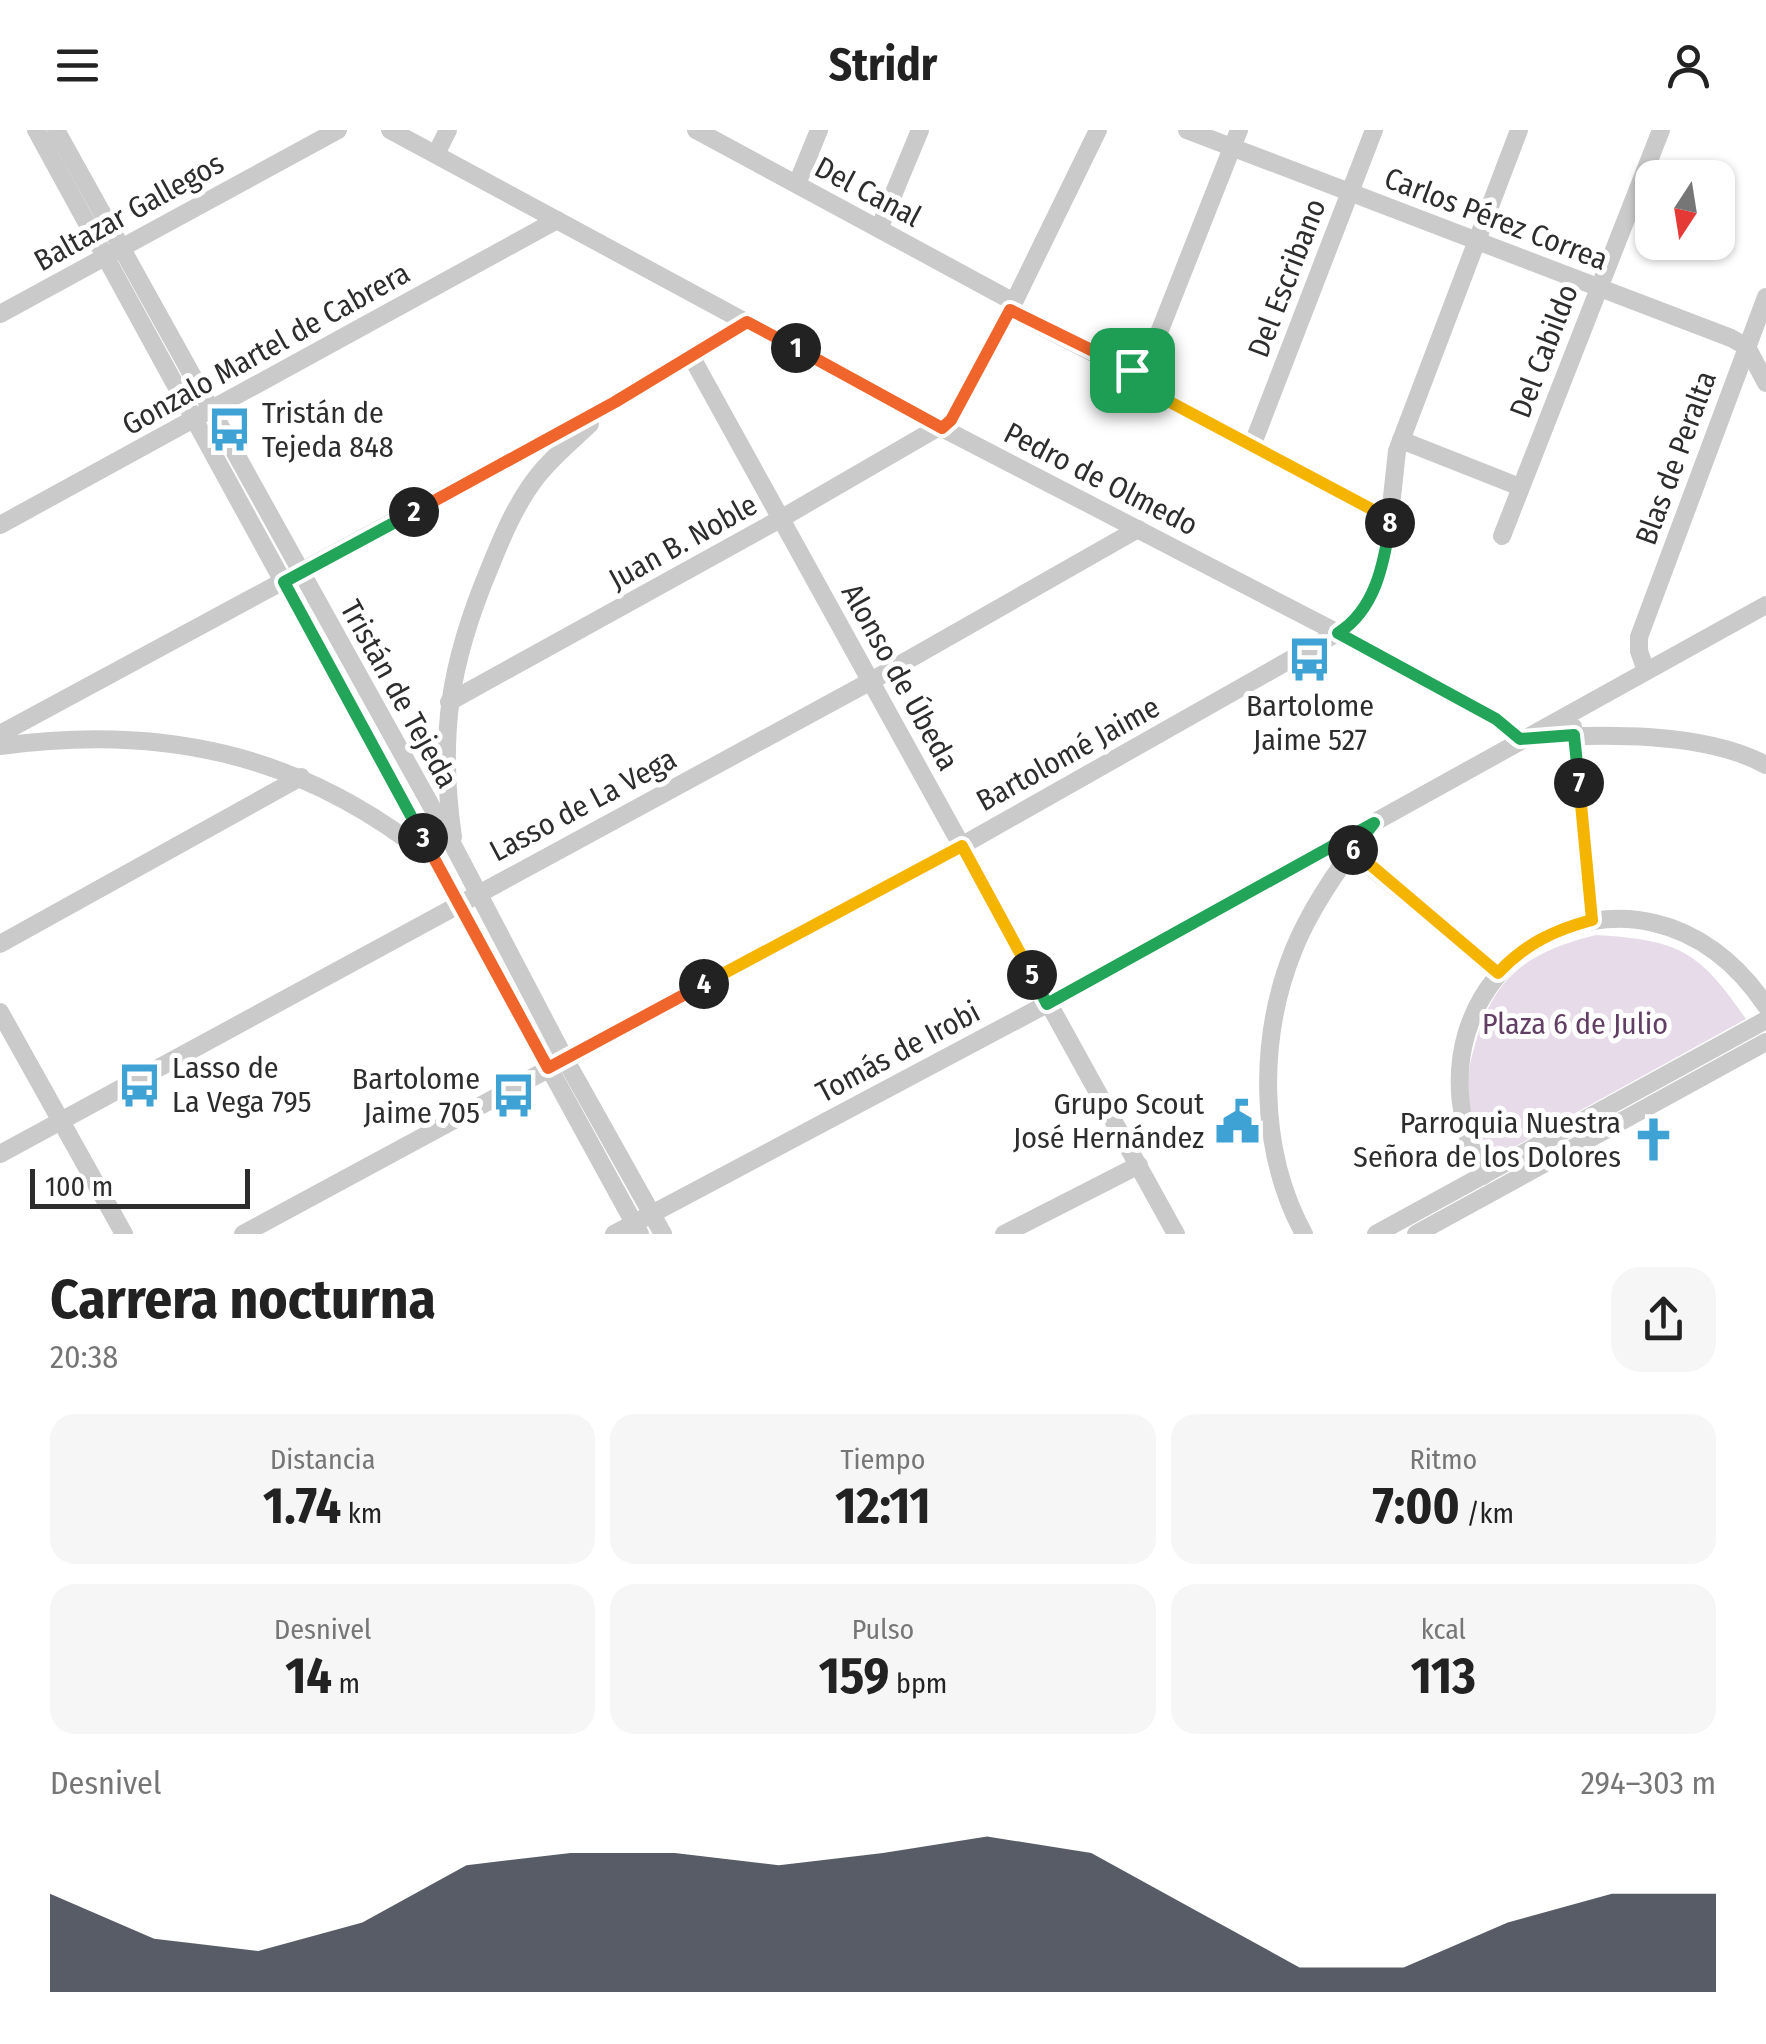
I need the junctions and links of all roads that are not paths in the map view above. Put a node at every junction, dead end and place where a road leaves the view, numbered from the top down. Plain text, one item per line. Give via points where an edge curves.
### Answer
1 (36, 130) edge
2 (56, 130) edge
3 (338, 130) edge
4 (390, 130) edge
5 (448, 130) edge
6 (696, 130) edge
7 (818, 130) edge
8 (920, 130) edge
9 (1098, 130) edge
10 (1187, 130) edge
11 (1374, 130) edge
12 (1518, 130) edge
13 (1661, 130) edge
14 (1236, 139) edge
15 (436, 154) junction
16 (797, 184) junction
17 (1350, 192) junction
18 (556, 220) junction
19 (879, 228) junction
20 (1478, 241) junction
21 (112, 252) junction
22 (1599, 287) junction
23 (1766, 297) edge
24 (1012, 306) junction
25 (0, 314) edge
26 (747, 322) junction
27 (1747, 347) junction
28 (691, 356) junction
29 (1147, 369) junction
30 (1766, 382) edge
31 (615, 402) junction
32 (203, 416) junction
33 (942, 428) junction
34 (1402, 440) junction
35 (1252, 446) junction
36 (1520, 488) junction
37 (782, 518) junction
38 (1390, 519) junction
39 (0, 525) edge
40 (1138, 530) junction
41 (1502, 536) dead end
42 (292, 578) junction
43 (1766, 605) edge
44 (1338, 633) junction
45 (1646, 671) junction
46 (871, 681) junction
47 (449, 702) junction
48 (1572, 714) junction
49 (0, 734) edge
50 (1574, 735) junction
51 (1520, 739) junction
52 (0, 746) edge
53 (1766, 765) edge
54 (301, 777) junction
55 (1374, 823) junction
56 (962, 846) junction
57 (454, 847) junction
58 (1352, 851) junction
59 (435, 862) junction
60 (477, 894) junction
61 (459, 904) junction
62 (1592, 920) junction
63 (0, 944) edge
64 (1498, 973) junction
65 (1047, 1004) junction
66 (1766, 1006) edge
67 (0, 1012) edge
68 (1766, 1020) edge
69 (1766, 1042) edge
70 (557, 1064) junction
71 (62, 1121) junction
72 (0, 1154) edge
73 (1139, 1165) junction
74 (1482, 1176) junction
75 (651, 1214) junction
76 (637, 1229) edge
77 (124, 1234) edge
78 (242, 1234) edge
79 (614, 1234) edge
80 (662, 1234) edge
81 (1004, 1234) edge
82 (1176, 1234) edge
83 (1304, 1234) edge
84 (1376, 1234) edge
85 (1416, 1234) edge

1 - 21 street, Tristán de Tejeda
2 - 21 street, Tristán de Tejeda
3 - 21 street, Baltazar Gallegos
4 - 15 street, Pedro de Olmedo
5 - 15 street
6 - 16 street, Del Canal
7 - 16 street
8 - 19 street
9 - 24 street
10 - 14 street, Carlos Pérez Correa
11 - 17 street, Del Escribano
12 - 20 street, Bartolomé Jaime
13 - 22 street, Del Cabildo
14 - 17 street, Carlos Pérez Correa
14 - 29 street
15 - 18 street, Pedro de Olmedo
16 - 19 street, Del Canal
17 - 20 street, Carlos Pérez Correa
17 - 35 street, Del Escribano
18 - 26 street, Pedro de Olmedo
18 - 32 street, Gonzalo Martel de Cabrera
19 - 24 street, Del Canal
20 - 22 street, Carlos Pérez Correa
20 - 34 street, Bartolomé Jaime
21 - 25 street, Baltazar Gallegos
21 - 32 street, Tristán de Tejeda
22 - 27 street, Carlos Pérez Correa
22 - 36 street, Del Cabildo
23 - 27 street, Blas de Peralta
24 - 29 street, Del Canal via 1115,364
24 - 33 street
26 - 28 street
26 - 33 street, Pedro de Olmedo
27 - 30 street
27 - 45 street, Blas de Peralta via 1639,638
28 - 31 street
28 - 37 street, Alonso de Úbeda
29 - 35 street via 1149,381 1170,402
31 - 42 street
31 - 47 street via 556,455 517,510 464,634
32 - 39 street, Gonzalo Martel de Cabrera
32 - 42 street, Tristán de Tejeda
33 - 37 street, Juan B. Noble
33 - 40 street, Pedro de Olmedo
34 - 36 street
34 - 38 street, Bartolomé Jaime
35 - 38 street
36 - 41 street, Del Cabildo
37 - 46 street, Alonso de Úbeda
37 - 47 street, Juan B. Noble
38 - 44 street, Bartolomé Jaime via 1367,604
40 - 44 street, Pedro de Olmedo
40 - 46 street, Lasso de La Vega
42 - 49 street
42 - 57 street, Tristán de Tejeda
42 - 59 street, Tristán de Tejeda
43 - 45 street
44 - 51 street, Pedro de Olmedo via 1496,719
44 - 56 street, Bartolomé Jaime
45 - 48 street, Tomás de Irobi
46 - 56 street, Alonso de Úbeda
46 - 60 street, Lasso de La Vega
47 - 57 street via 444,766
48 - 50 street
48 - 51 street, Tomás de Irobi
50 - 51 street
50 - 53 street via 1672,740
50 - 62 street
51 - 55 street, Tomás de Irobi
52 - 54 street via 72,738 165,743
54 - 59 street via 388,824
54 - 63 street
55 - 58 street
55 - 65 street, Tomás de Irobi
56 - 65 street, Alonso de Úbeda
56 - 70 street, Bartolomé Jaime
57 - 60 street, Tristán de Tejeda
58 - 64 street
58 - 83 street via 1294,950 1272,1038 1272,1134
59 - 61 street, Tristán de Tejeda
60 - 61 street, Lasso de La Vega
60 - 70 street, Tristán de Tejeda
61 - 70 street, Tristán de Tejeda
61 - 71 street, Lasso de La Vega
62 - 64 street via 1530,944
62 - 66 street via 1647,922 1698,941 1742,976
64 - 74 street via 1472,1017 1458,1076 1464,1131
65 - 73 street, Alonso de Úbeda
65 - 75 street, Tomás de Irobi
67 - 71 street
68 - 74 street
69 - 85 street
70 - 75 street, Tristán de Tejeda
70 - 76 street, Tristán de Tejeda
70 - 78 street, Bartolomé Jaime
71 - 72 street, Lasso de La Vega
71 - 77 street
73 - 81 street
73 - 82 street, Alonso de Úbeda
74 - 84 street
75 - 76 street, Tomás de Irobi
75 - 80 street, Tristán de Tejeda
76 - 79 street, Tomás de Irobi

